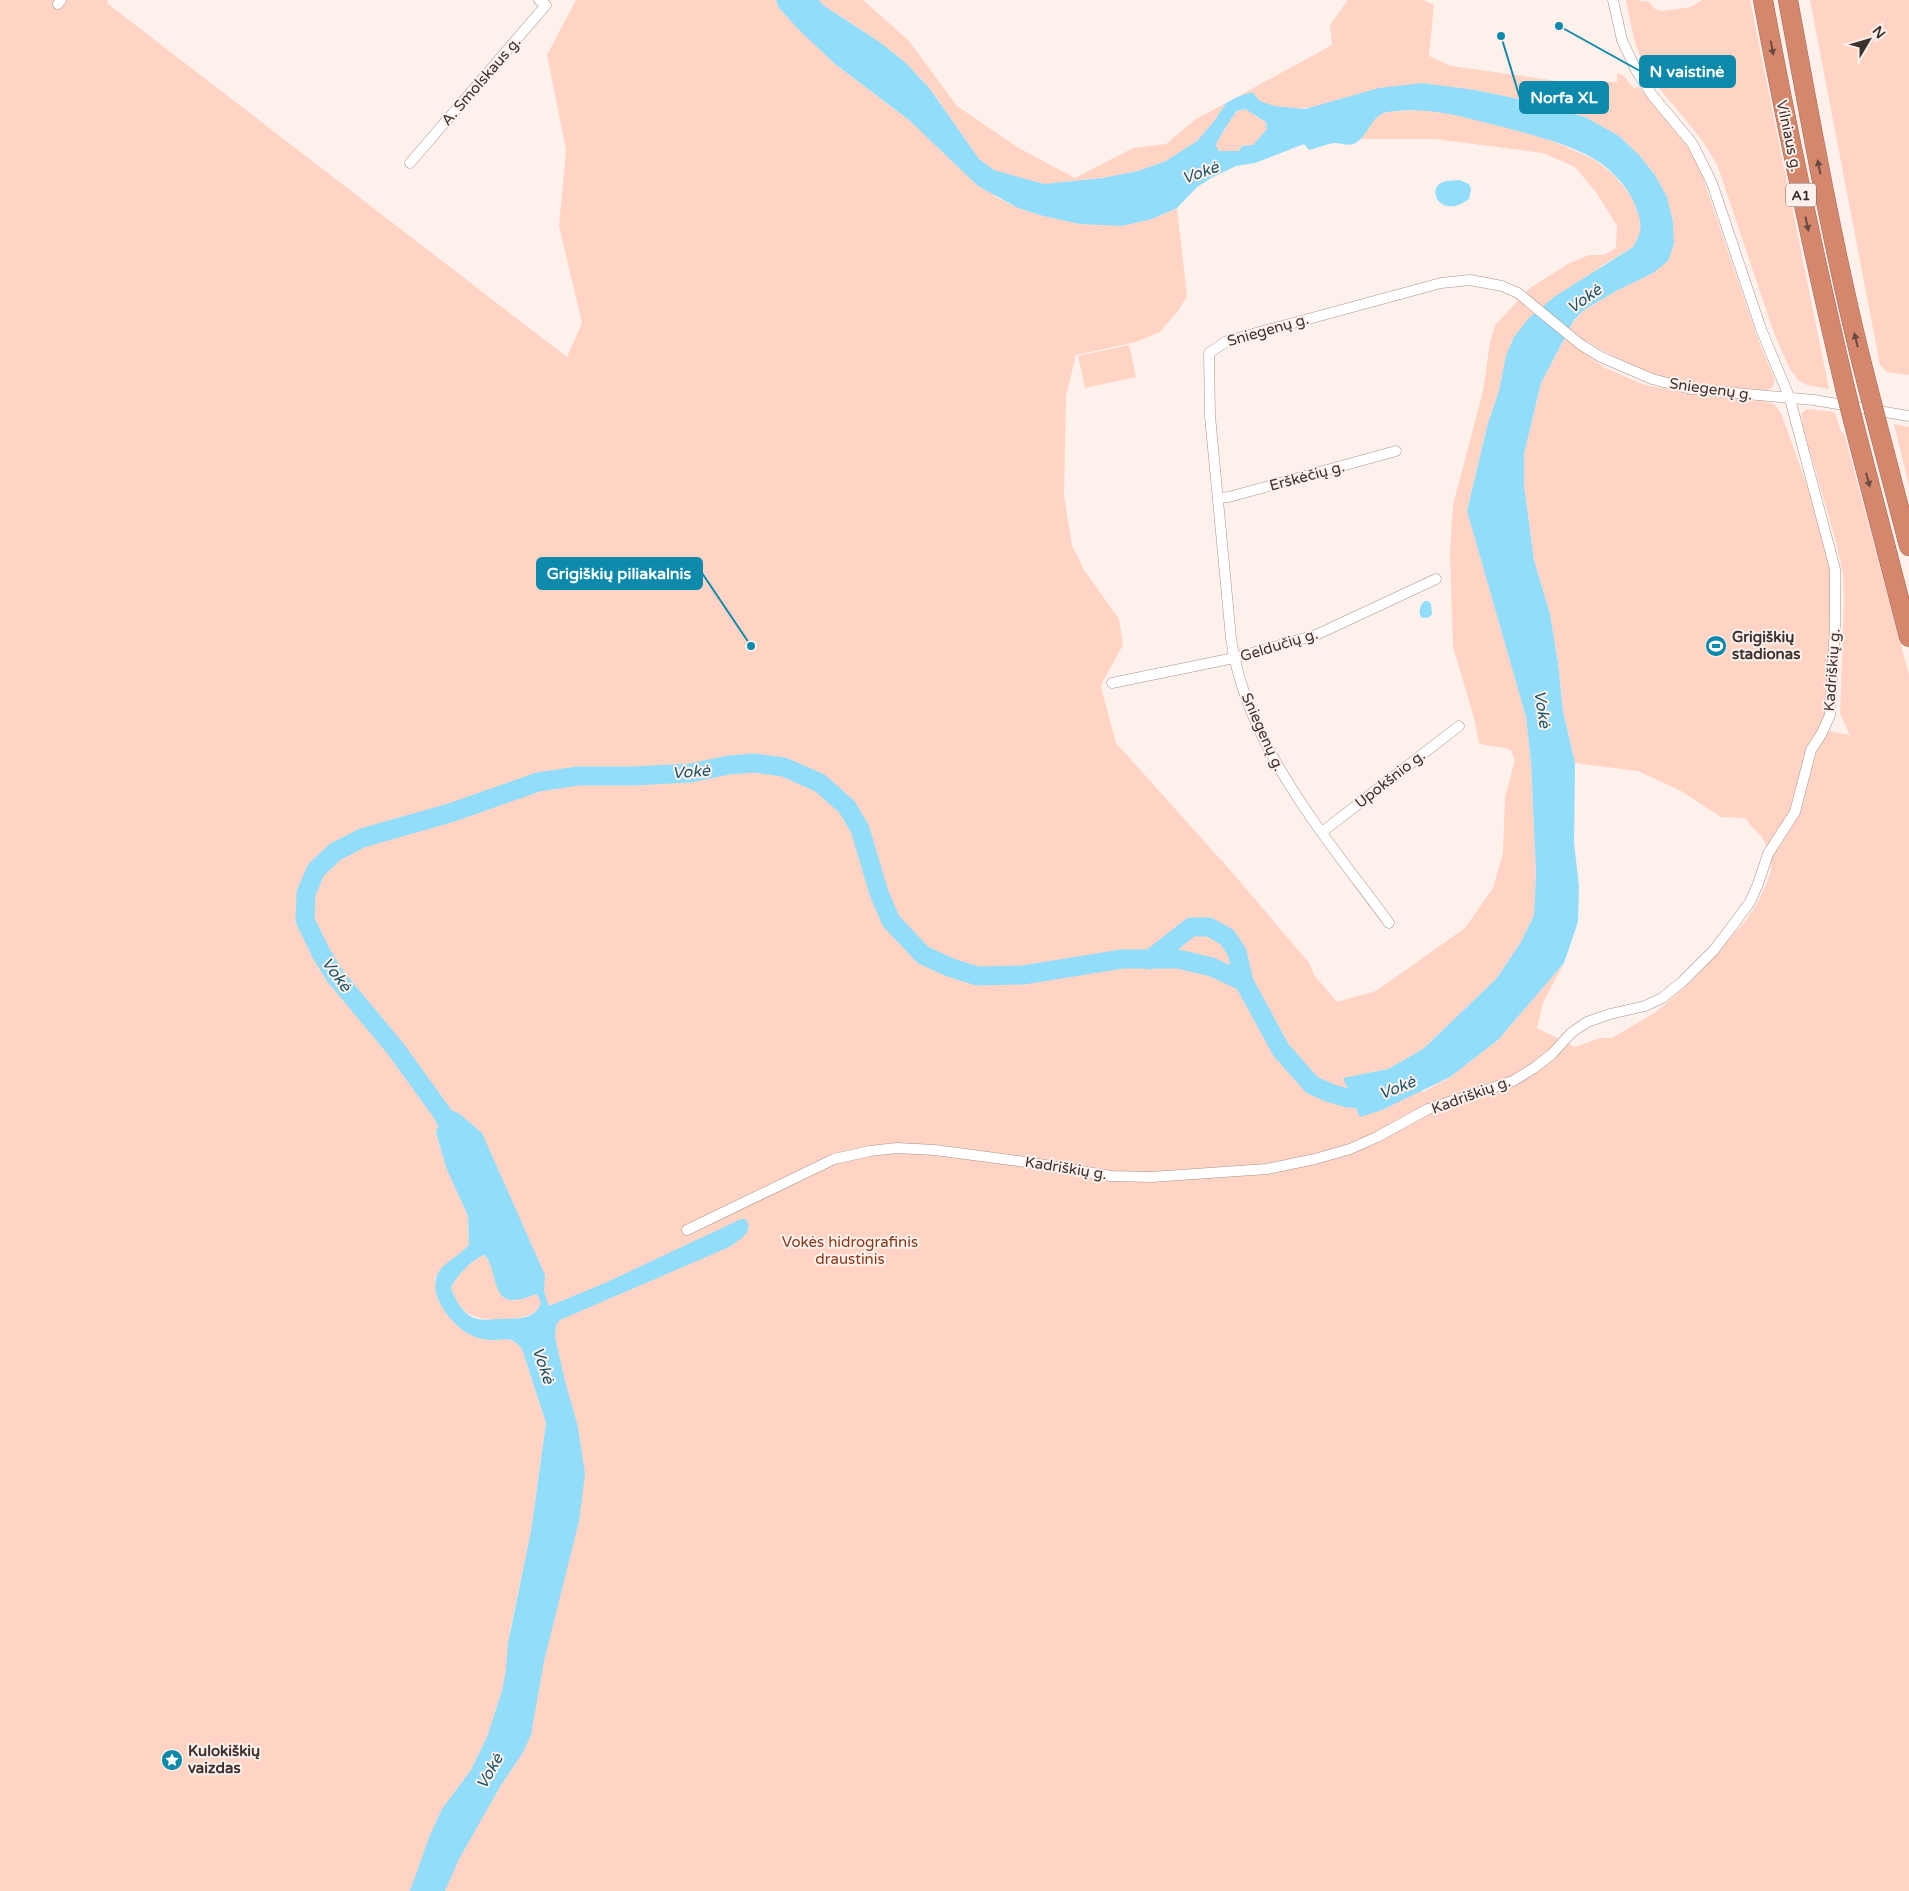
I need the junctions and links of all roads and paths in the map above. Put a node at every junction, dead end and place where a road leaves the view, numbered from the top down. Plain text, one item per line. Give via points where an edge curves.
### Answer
1 (539, 0) edge
2 (1613, 0) edge
3 (1764, 0) edge
4 (1788, 0) edge
5 (410, 163) dead end
6 (1790, 398) junction
7 (1909, 416) edge
8 (1396, 450) dead end
9 (1218, 498) junction
10 (1909, 546) edge
11 (1436, 579) dead end
12 (1909, 637) edge
13 (1234, 658) junction
14 (1112, 683) dead end
15 (1459, 726) dead end
16 (1322, 832) junction
17 (1390, 922) dead end
18 (687, 1230) dead end

1 - 5 street, A. Smolskaus g. via 546,5
2 - 6 street, Kadriškių g. via 1622,40 1633,64 1652,96 1692,143 1712,183 1760,329
3 -> 12 highway, Vilniaus g. / A1, bridge via 1816,265
10 -> 4 highway, Vilniaus g. / A1, bridge via 1847,305
6 - 7 street, Sniegenų g.
6 - 9 street, Sniegenų g. via 1691,389 1652,379 1601,357 1580,344 1518,293 1470,280 1441,283 1227,340 1208,353
6 - 18 street, Kadriškių g. via 1834,569 1835,627 1830,715 1811,750 1796,812 1768,854 1750,902 1714,950 1662,998 1587,1022 1571,1033 1552,1054 1513,1081 1428,1109 1377,1138 1315,1159 1267,1168 1151,1177 1111,1176 935,1150 879,1150 834,1158
8 - 9 street, Erškėčių g.
9 - 13 street, Sniegenų g.
11 - 13 street, Geldučių g. via 1316,635
13 - 14 street, Geldučių g.
13 - 16 street, Sniegenų g. via 1270,753
15 - 16 street, Upokšnio g.
16 - 17 street, Sniegenų g.

